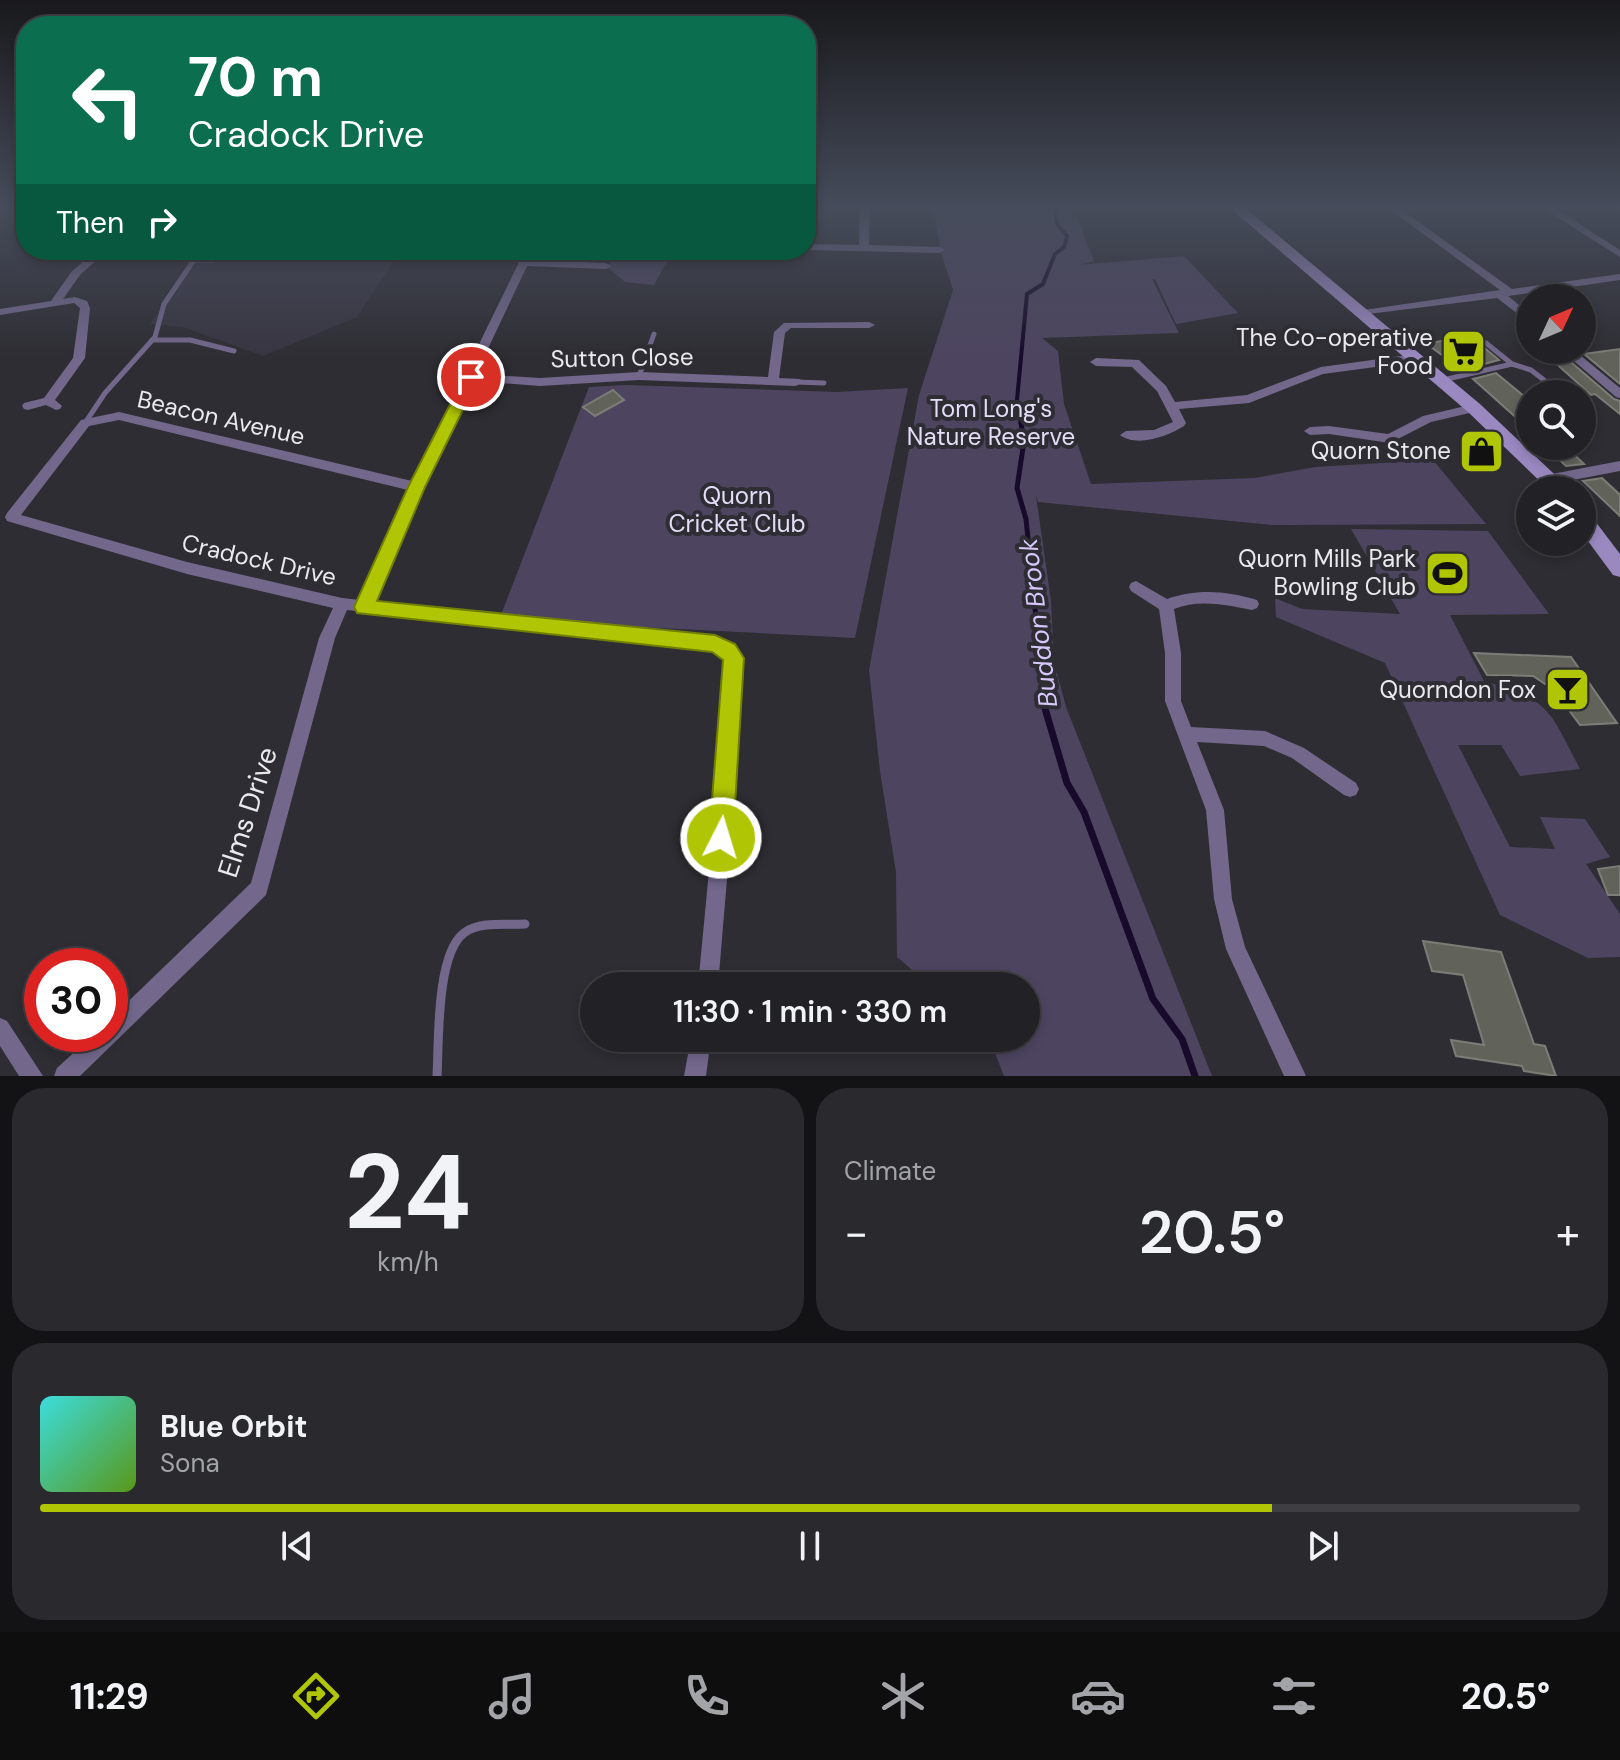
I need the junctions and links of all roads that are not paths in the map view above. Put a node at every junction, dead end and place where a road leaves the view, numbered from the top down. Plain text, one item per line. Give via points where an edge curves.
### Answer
1 (1298, 258) edge
2 (1459, 258) edge
3 (90, 260) edge
4 (213, 260) dead end
5 (525, 260) edge
6 (524, 263) junction
7 (611, 266) dead end
8 (1620, 277) edge
9 (1504, 292) junction
10 (55, 302) junction
11 (1516, 305) edge
12 (0, 312) edge
13 (1364, 313) junction
14 (869, 325) dead end
15 (654, 334) dead end
16 (152, 340) junction
17 (1486, 343) dead end
18 (234, 351) dead end
19 (1416, 358) junction
20 (1096, 362) dead end
21 (1512, 364) junction
22 (1584, 364) edge
23 (639, 376) junction
24 (471, 377) junction
25 (1442, 380) junction
26 (1544, 380) edge
27 (773, 381) junction
28 (796, 382) joint
29 (824, 383) dead end
30 (1620, 394) edge
31 (28, 406) dead end
32 (1171, 406) junction
33 (1474, 408) junction
34 (85, 423) junction
35 (1308, 433) dead end
36 (1126, 435) dead end
37 (1620, 466) edge
38 (1547, 476) edge
39 (1584, 476) edge
40 (416, 487) junction
41 (1596, 537) edge
42 (1620, 569) edge
43 (1136, 587) dead end
44 (342, 604) junction
45 (1252, 604) dead end
46 (1166, 606) junction
47 (364, 607) junction
48 (1184, 734) junction
49 (1350, 789) dead end
50 (525, 924) dead end
51 (709, 972) edge
52 (128, 1015) edge
53 (0, 1028) edge
54 (90, 1052) edge
55 (699, 1052) edge
56 (32, 1076) edge
57 (65, 1076) edge
58 (437, 1076) edge
59 (695, 1076) edge
60 (1295, 1076) edge

1 - 13 street
2 - 9 street
3 - 10 street
4 - 16 lane via 194,260 164,304
5 - 6 street
6 - 7 street
6 - 24 street
8 - 9 street
9 - 11 street
9 - 13 street
10 - 12 street
10 - 31 street via 75,300 85,308 79,358 52,404
13 - 19 street
14 - 27 street via 788,325 780,332
15 - 23 lane
16 - 18 lane via 190,340
16 - 34 lane
17 - 21 lane
19 - 25 street
19 - 32 street via 1321,371 1249,399
20 - 32 street via 1135,363 1162,389
21 - 25 lane
21 - 26 lane
22 - 30 street
23 - 24 street, Sutton Close via 540,382
23 - 27 street, Sutton Close
24 - 40 street
25 - 33 street
27 - 28 street, Sutton Close
28 - 29 lane
32 - 36 street via 1180,423 1169,431 1148,437
33 - 35 street via 1427,419 1390,439 1329,430
33 - 38 street
34 - 40 street, Beacon Avenue via 119,416
34 - 44 street, Cradock Drive via 12,517 187,568
37 - 39 street
40 - 47 street
41 - 42 street
43 - 46 street
44 - 47 street, Cradock Drive
44 - 52 street, Elms Drive via 327,638 259,888
45 - 46 street via 1184,597
46 - 48 street via 1173,701
47 - 51 street, Cradock Drive via 715,644 727,650 733,658
48 - 49 street via 1265,739 1298,753
48 - 60 street via 1215,810 1223,899 1236,949
50 - 58 lane via 474,929 456,940 447,965
53 - 56 street
54 - 57 street, Elms Drive
55 - 59 street

